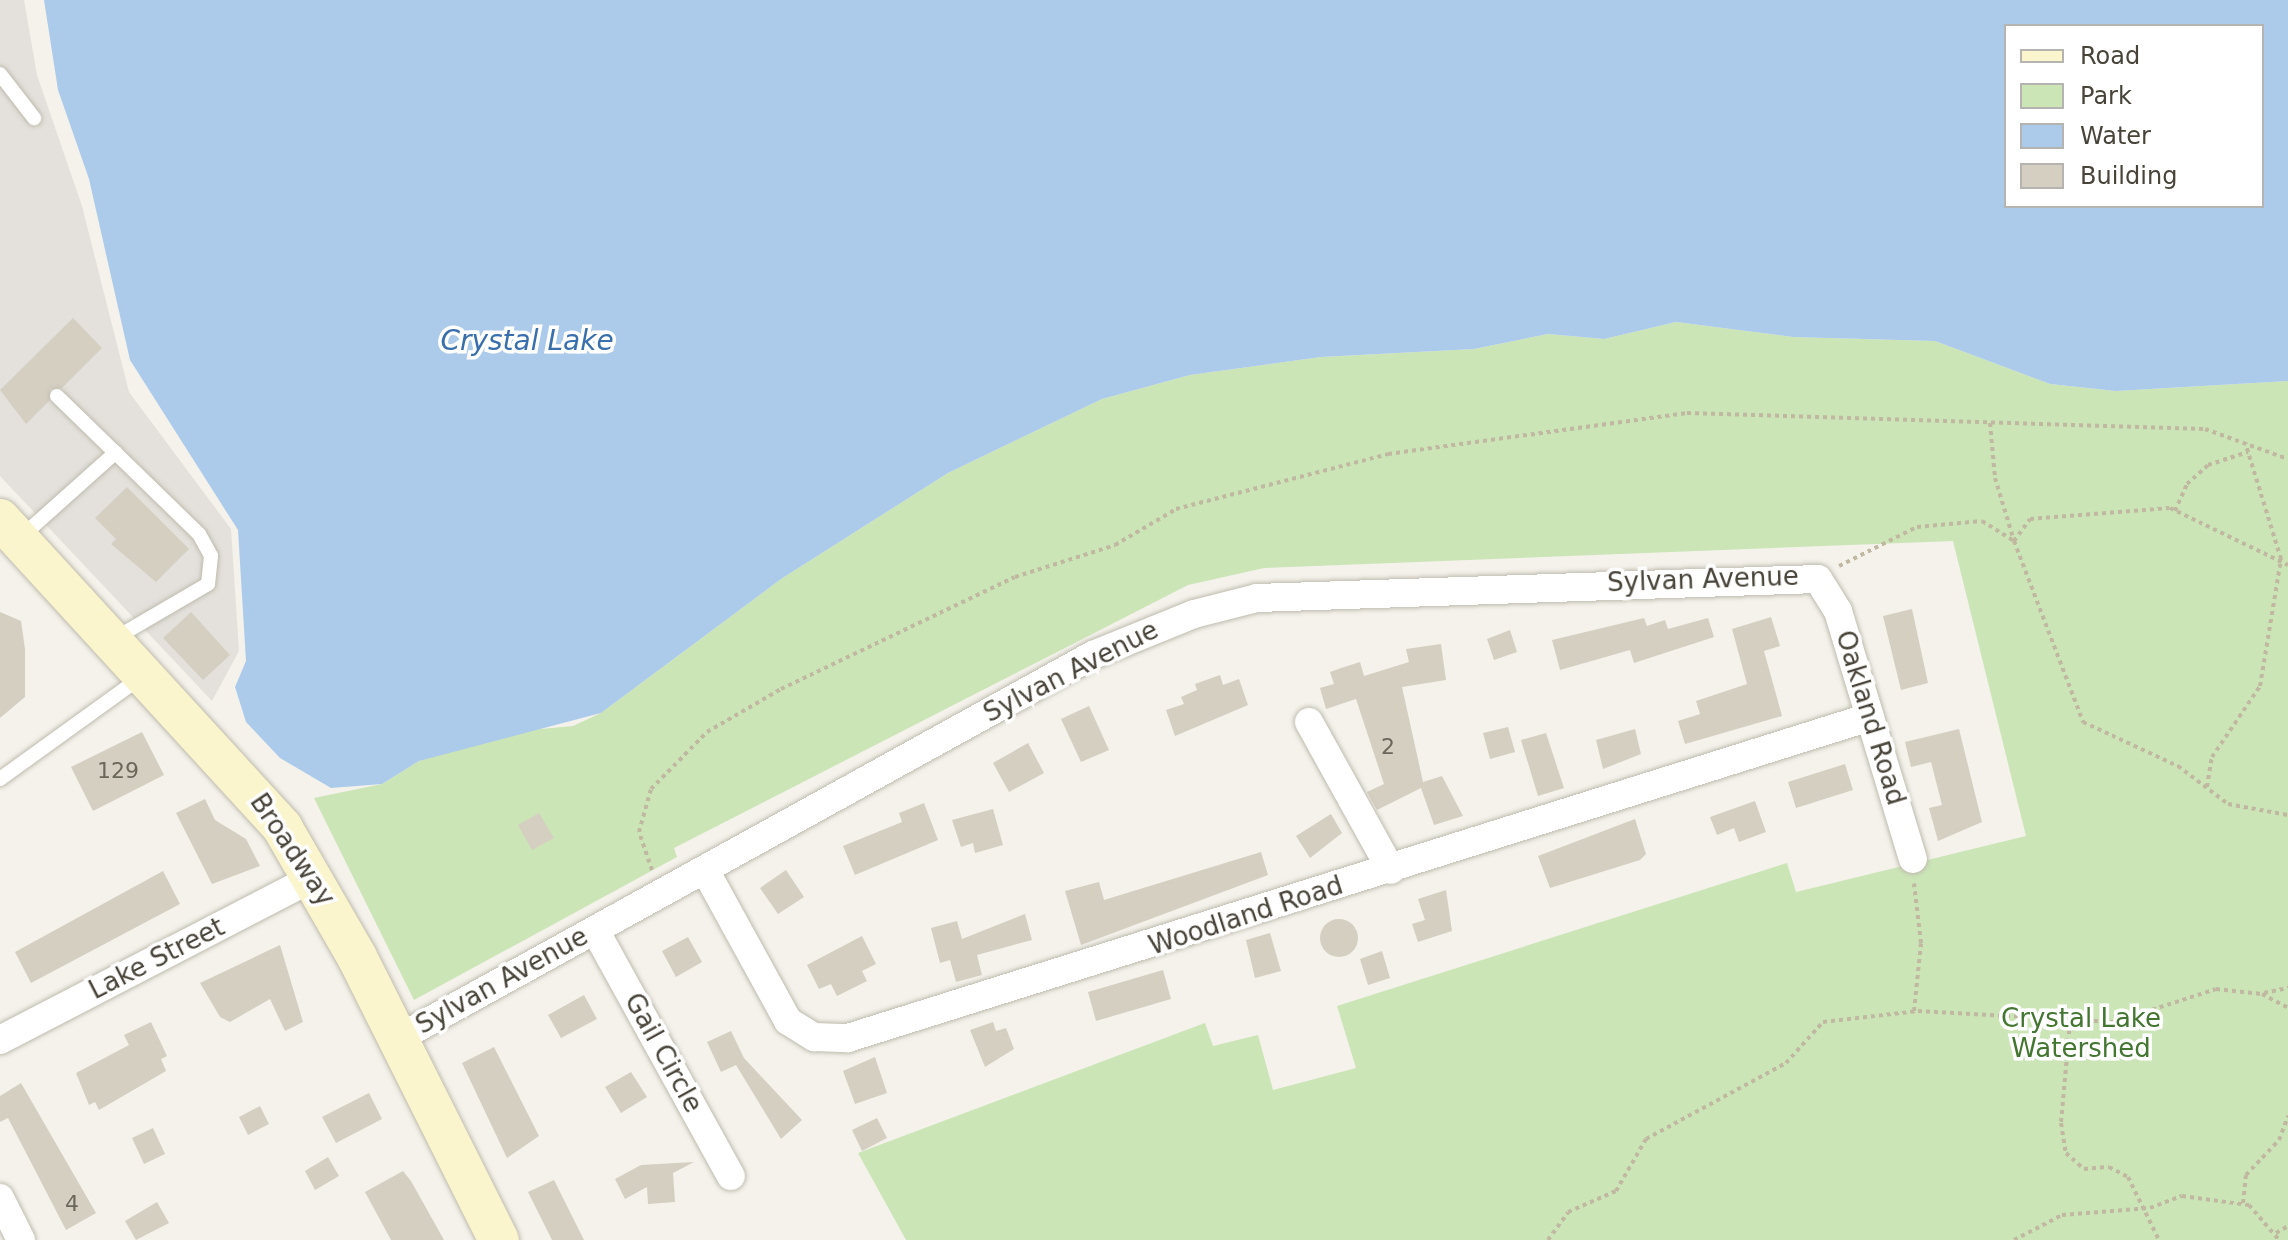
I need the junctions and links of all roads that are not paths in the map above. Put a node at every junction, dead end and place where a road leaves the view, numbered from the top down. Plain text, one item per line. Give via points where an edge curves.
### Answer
1 (0, 74) edge
2 (34, 118) dead end
3 (57, 396) dead end
4 (116, 452) junction
5 (10, 529) edge
6 (1821, 581) joint
7 (114, 639) junction
8 (147, 673) junction
9 (1870, 717) junction
10 (1309, 722) dead end
11 (0, 779) edge
12 (1913, 859) road end
13 (705, 870) junction
14 (1391, 870) junction
15 (315, 877) junction
16 (595, 930) junction
17 (397, 1039) junction
18 (0, 1040) edge
19 (731, 1176) dead end
20 (0, 1198) edge
21 (21, 1240) edge
22 (499, 1240) edge

1 - 2 lane
3 - 4 lane
4 - 5 lane
4 - 7 lane via 199,534 213,575 196,595
5 - 7 street, Broadway
6 - 9 street, Oakland Road
6 - 13 street, Sylvan Avenue via 1341,593 1227,604 1093,655
7 - 8 street, Broadway
8 - 11 lane
8 - 15 street, Broadway via 246,781
9 - 12 street, Oakland Road
9 - 14 street, Woodland Road
10 - 14 street
13 - 14 street, Woodland Road via 788,1021 829,1039 965,1005
13 - 16 street, Sylvan Avenue
15 - 17 street, Broadway
15 - 18 street, Lake Street
16 - 17 street, Sylvan Avenue
16 - 19 street, Gail Circle
17 - 22 street, Broadway
20 - 21 street

